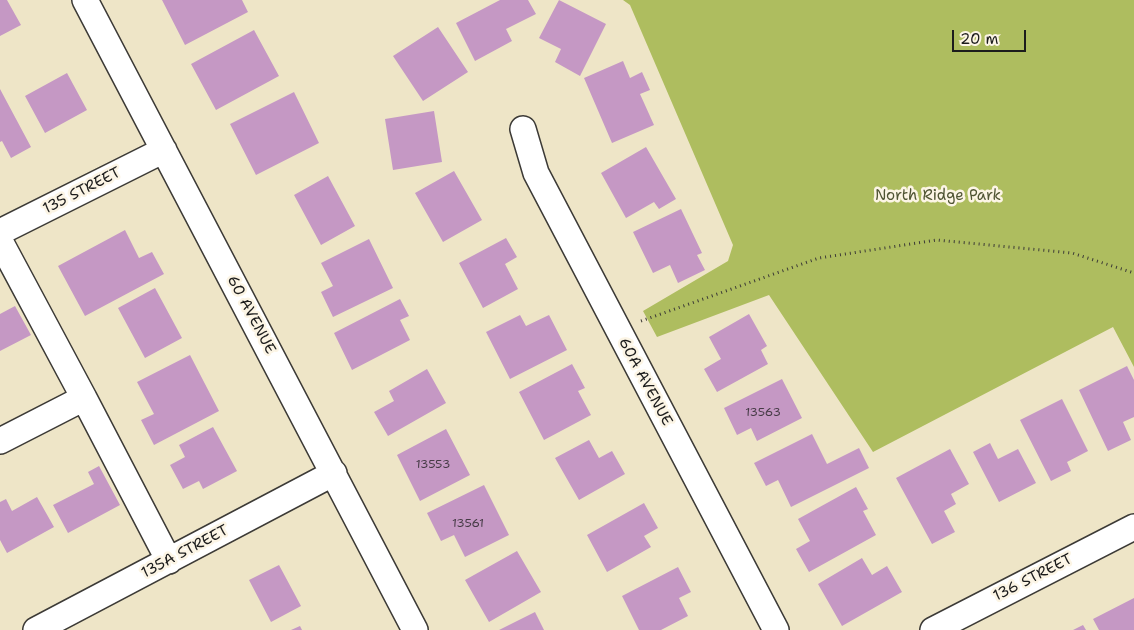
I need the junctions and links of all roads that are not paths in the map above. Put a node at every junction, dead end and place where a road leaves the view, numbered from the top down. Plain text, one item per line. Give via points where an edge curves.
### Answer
1 (85, 0) edge
2 (523, 129) dead end
3 (164, 150) junction
4 (0, 232) edge
5 (0, 241) edge
6 (84, 398) junction
7 (0, 441) edge
8 (334, 473) junction
9 (1134, 527) edge
10 (169, 561) junction
11 (36, 630) edge
12 (415, 630) edge
13 (776, 630) edge
14 (933, 630) edge

1 - 3 street, 60 AVENUE
2 - 13 street, 60A AVENUE via 536,173
3 - 4 street, 135 STREET
3 - 8 street, 60 AVENUE
5 - 6 street
6 - 7 street
6 - 10 street
8 - 10 street, 135A STREET
8 - 12 street, 60 AVENUE
9 - 14 street, 136 STREET
10 - 11 street, 135A STREET

